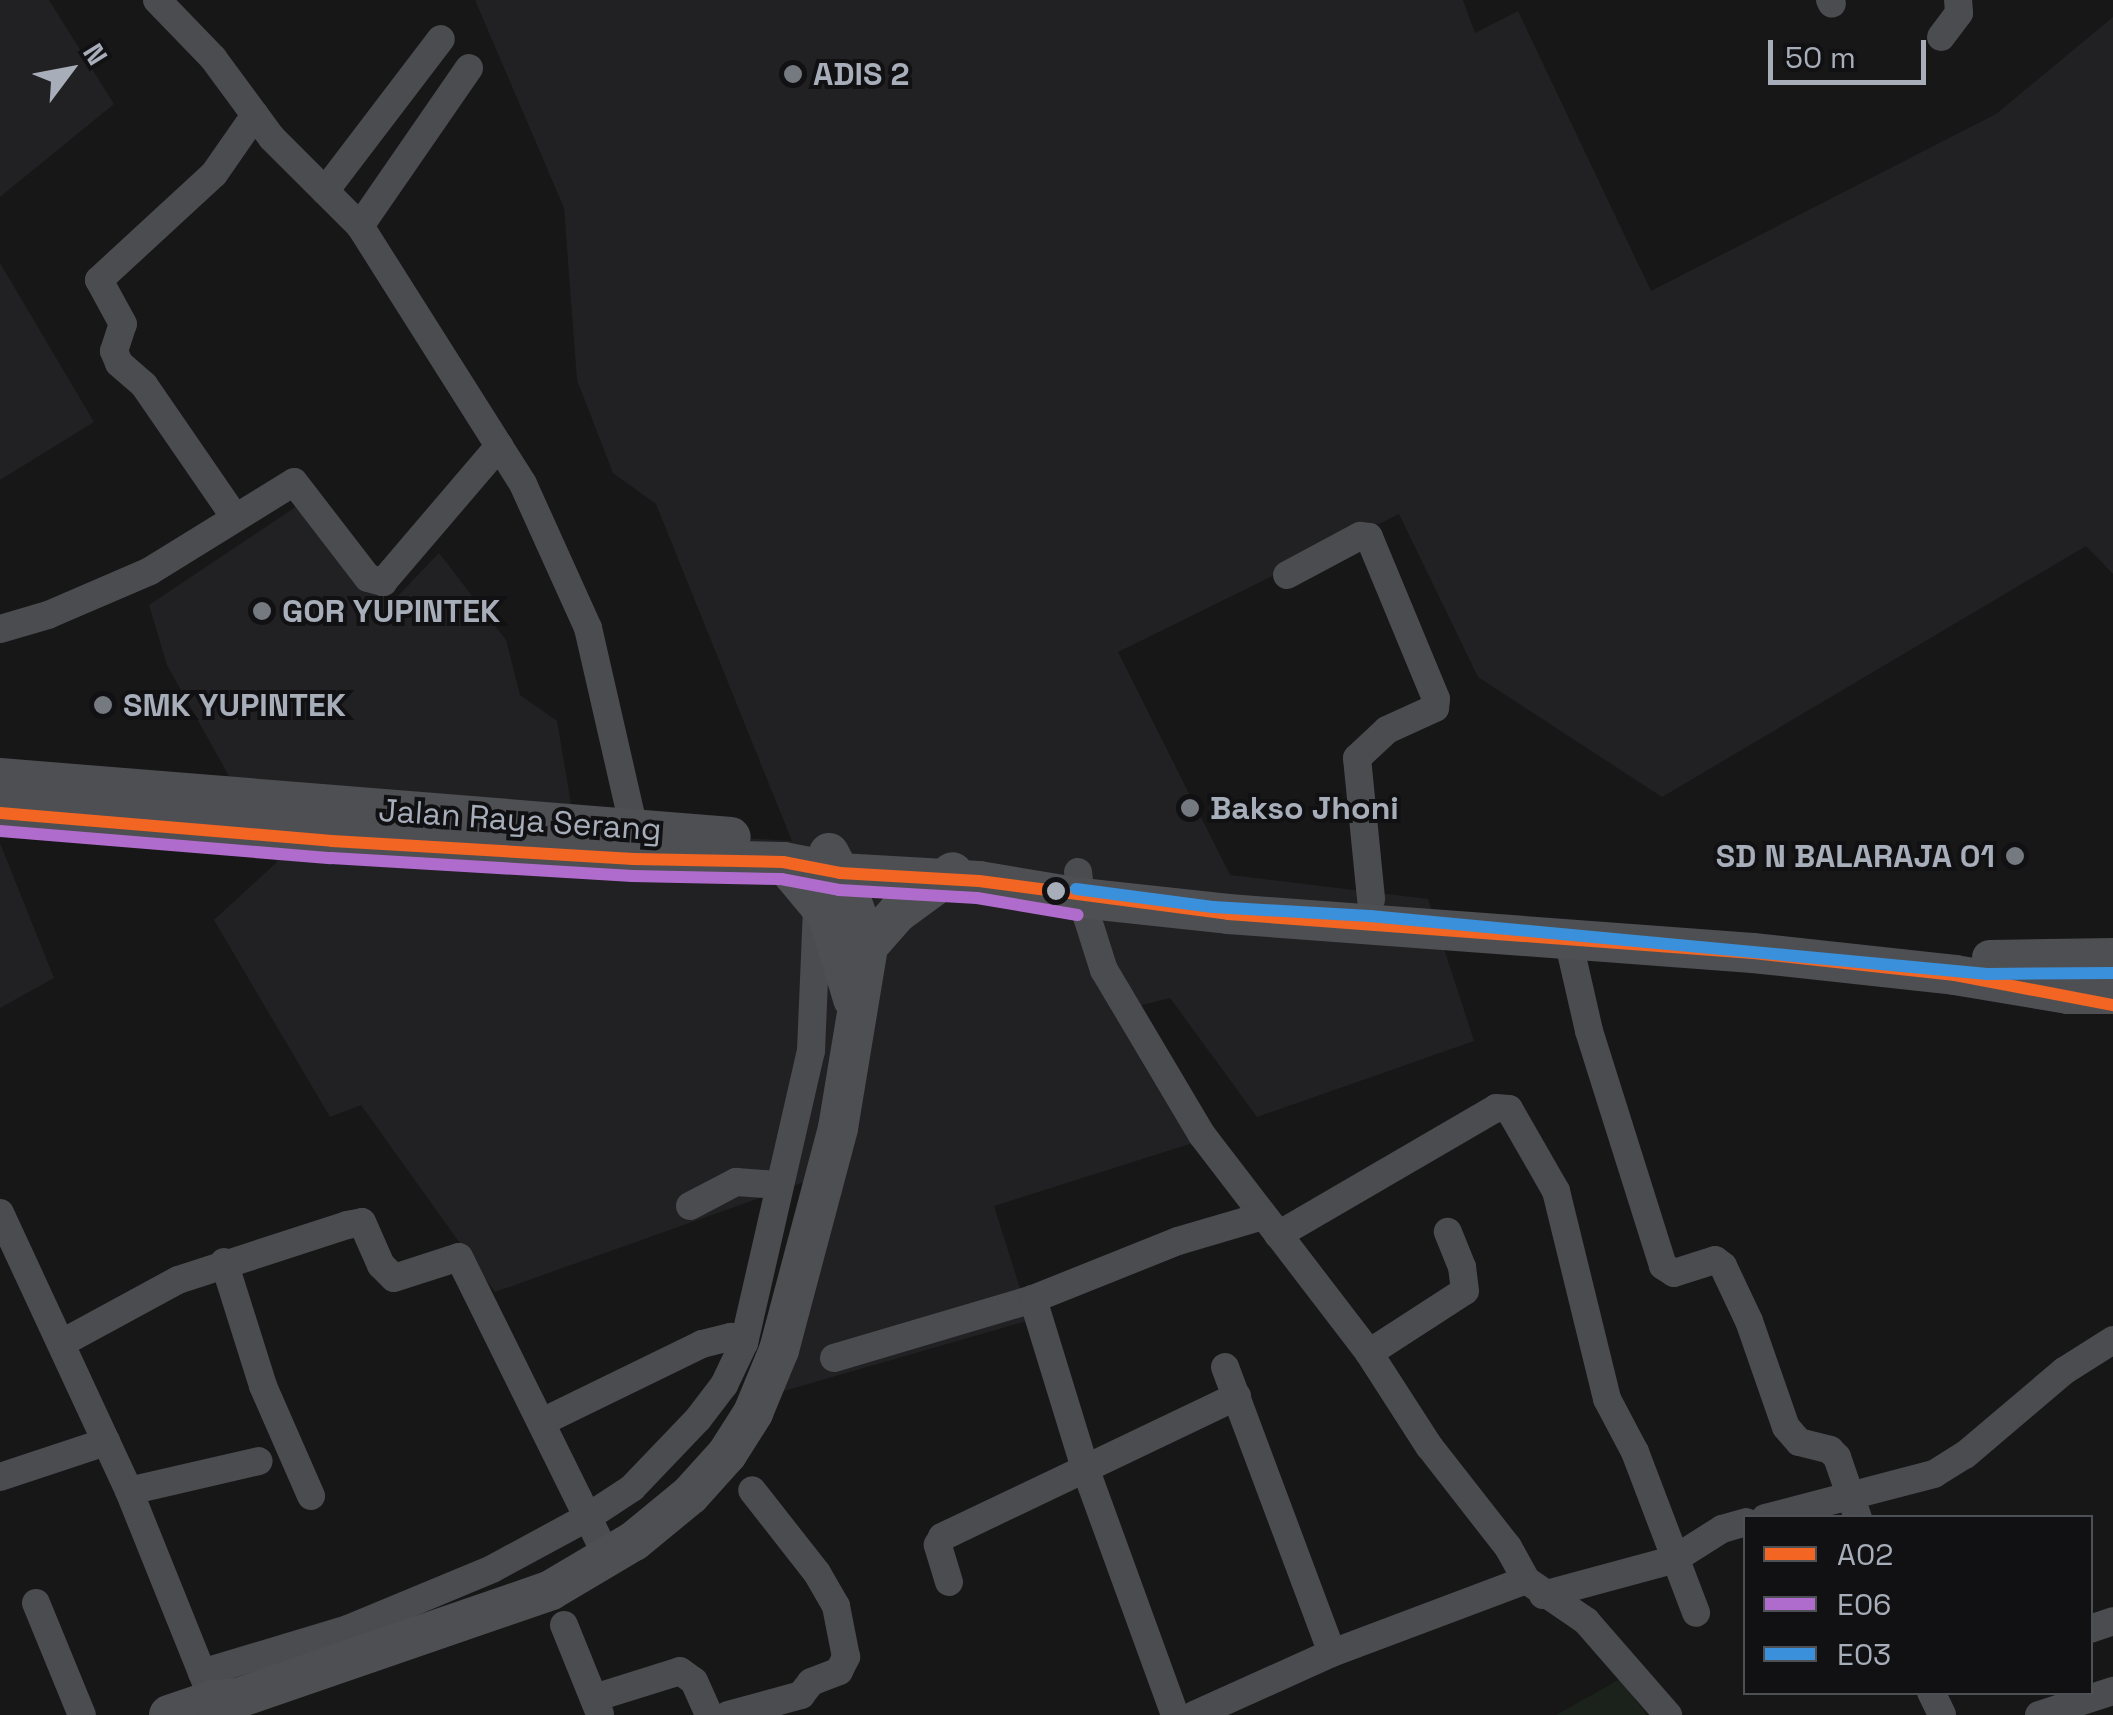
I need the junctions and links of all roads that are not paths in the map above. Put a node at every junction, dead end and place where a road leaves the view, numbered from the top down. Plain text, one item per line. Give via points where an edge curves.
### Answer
1 (157, 0) edge
2 (1958, 0) edge
3 (1941, 38) dead end
4 (440, 39) dead end
5 (469, 68) dead end
6 (255, 116) junction
7 (325, 192) junction
8 (360, 226) junction
9 (499, 446) junction
10 (234, 516) junction
11 (1287, 575) dead end
12 (0, 629) edge
13 (0, 778) edge
14 (0, 813) edge
15 (634, 829) junction
16 (504, 835) junction
17 (966, 873) junction
18 (828, 874) junction
19 (1080, 885) junction
20 (1371, 910) junction
21 (1479, 922) junction
22 (1568, 940) junction
23 (2113, 955) edge
24 (1987, 969) junction
25 (2113, 971) edge
26 (862, 978) junction
27 (2113, 994) edge
28 (2113, 1005) edge
29 (778, 1186) junction
30 (690, 1206) dead end
31 (0, 1213) edge
32 (1271, 1225) junction
33 (1448, 1232) dead end
34 (224, 1262) junction
35 (1033, 1300) junction
36 (2113, 1340) edge
37 (62, 1343) junction
38 (744, 1343) junction
39 (1370, 1353) junction
40 (834, 1358) dead end
41 (1225, 1368) dead end
42 (1237, 1396) junction
43 (542, 1422) junction
44 (106, 1442) junction
45 (260, 1461) dead end
46 (1084, 1465) junction
47 (0, 1477) edge
48 (752, 1490) dead end
49 (129, 1491) junction
50 (312, 1496) dead end
51 (1854, 1508) edge
52 (1792, 1515) edge
53 (588, 1517) junction
54 (1743, 1523) edge
55 (608, 1558) junction
56 (1673, 1560) junction
57 (949, 1582) dead end
58 (1534, 1588) junction
59 (36, 1603) dead end
60 (1696, 1613) dead end
61 (564, 1625) dead end
62 (1332, 1653) junction
63 (2113, 1691) edge
64 (218, 1702) edge
65 (2053, 1704) edge
66 (804, 1705) edge
67 (597, 1706) edge
68 (82, 1715) edge
69 (169, 1715) edge
70 (709, 1715) edge
71 (728, 1715) edge
72 (1176, 1715) edge
73 (1194, 1715) edge
74 (1668, 1715) edge

1 - 6 street via 213,58
2 - 3 street via 1960,13
4 - 7 street
5 - 8 street
6 - 7 street
6 - 10 street via 214,174 99,280 123,324 114,351 119,363 144,385
7 - 8 street
8 - 9 street
9 - 10 street via 382,582 368,578 294,482
9 - 15 street via 588,628
10 - 12 street via 150,571
11 - 20 street via 1368,537 1437,704 1374,739 1357,758
13 - 16 highway, Jalan Raya Serang
14 - 16 highway, Jalan Raya Serang
15 - 16 highway, Jalan Raya Serang
15 - 18 highway, Jalan Raya Serang
16 - 18 highway, Jalan Raya Serang via 783,862
17 - 18 highway, Jalan Raya Serang
17 - 19 highway, Jalan Raya Serang
17 - 26 highway
18 - 26 highway
18 - 26 highway via 836,936
18 - 29 street via 811,1051
19 - 20 highway, Jalan Raya Serang via 1214,890
19 - 32 street via 1118,997 1202,1135
20 - 21 highway, Jalan Raya Serang
21 - 22 highway, Jalan Raya Serang
21 - 24 highway, Jalan Raya Serang
22 - 24 highway, Jalan Raya Serang
22 - 51 street via 1663,1266 1674,1273 1715,1260 1723,1266 1786,1427 1799,1442 1837,1457
23 - 24 main road
24 - 25 highway, Jalan Raya Serang
24 - 27 highway, Jalan Raya Serang via 2068,994
24 - 28 main road
26 - 55 highway via 823,1184 779,1350 753,1413 728,1454 690,1495
29 - 30 street via 736,1182
29 - 38 street
31 - 37 street
32 - 35 street via 1168,1245
32 - 39 street
32 - 56 street via 1496,1108 1509,1110 1556,1191 1608,1399 1635,1452
33 - 39 street via 1462,1267 1462,1295
34 - 37 street
34 - 43 street via 362,1222 394,1278 459,1258
34 - 50 street via 264,1386
35 - 40 street
35 - 46 street
36 - 51 street via 2064,1371 1954,1462
37 - 44 street
38 - 43 street via 731,1338 702,1344
38 - 53 street via 698,1419 632,1488
39 - 58 street
41 - 42 street
42 - 46 street
42 - 62 street
43 - 53 street
44 - 47 street
44 - 49 street
45 - 49 street
46 - 57 street via 942,1537 938,1545
46 - 72 street
48 - 66 street via 817,1573 846,1637 840,1671 811,1682
49 - 64 street
51 - 52 street
53 - 55 street
53 - 64 street via 492,1569 348,1629
54 - 56 street
55 - 64 highway via 551,1590
56 - 58 street
56 - 60 street
58 - 62 street
58 - 74 street via 1586,1621
59 - 68 street
61 - 67 street
62 - 73 street
63 - 65 street
64 - 69 highway
66 - 71 street
67 - 70 street via 680,1670 694,1681

